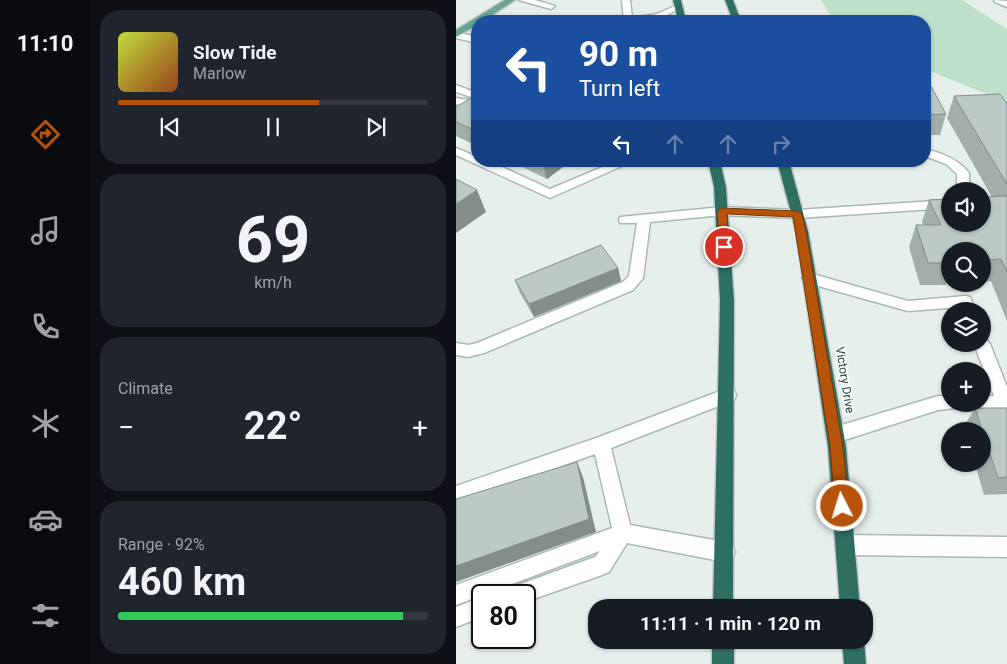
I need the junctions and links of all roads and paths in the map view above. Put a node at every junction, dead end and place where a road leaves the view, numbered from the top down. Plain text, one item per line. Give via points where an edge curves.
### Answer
1 (511, 0) edge
2 (523, 0) edge
3 (626, 0) edge
4 (728, 0) edge
5 (998, 0) edge
6 (678, 4) edge
7 (1007, 5) edge
8 (551, 6) dead end
9 (487, 15) edge
10 (629, 15) edge
11 (661, 15) edge
12 (734, 15) edge
13 (471, 25) edge
14 (456, 34) edge
15 (471, 38) edge
16 (456, 88) edge
17 (471, 94) edge
18 (456, 101) edge
19 (471, 103) edge
20 (471, 107) edge
21 (456, 110) edge
22 (456, 143) edge
23 (456, 150) edge
24 (471, 150) edge
25 (931, 154) edge
26 (471, 158) edge
27 (491, 167) edge
28 (508, 167) edge
29 (613, 167) edge
30 (715, 167) edge
31 (784, 167) edge
32 (963, 182) edge
33 (529, 185) junction
34 (941, 205) edge
35 (722, 211) junction
36 (797, 214) junction
37 (644, 218) junction
38 (625, 220) dead end
39 (809, 278) junction
40 (954, 302) edge
41 (965, 302) edge
42 (941, 303) edge
43 (456, 349) edge
44 (991, 367) edge
45 (728, 395) junction
46 (941, 403) edge
47 (991, 403) edge
48 (835, 435) junction
49 (601, 444) junction
50 (456, 494) edge
51 (623, 533) junction
52 (845, 545) junction
53 (1007, 547) edge
54 (725, 552) junction
55 (536, 588) edge
56 (456, 595) edge
57 (723, 599) edge
58 (849, 599) edge
59 (471, 612) edge
60 (456, 617) edge
61 (723, 649) edge
62 (854, 649) edge
63 (723, 664) edge
64 (855, 664) edge

1 - 9 main road
2 - 8 lane
3 - 10 lane
4 - 12 highway
5 - 7 lane
6 - 11 lane
13 - 14 main road
14 - 15 lane
16 - 17 lane
18 - 19 lane
20 - 21 lane
22 - 24 lane
23 - 26 lane
25 - 32 lane via 955,164 962,172
27 - 33 lane
28 - 33 lane via 528,176
29 - 33 lane via 550,194
30 - 35 highway
31 - 36 highway, Victory Drive
34 - 36 lane
35 - 36 lane
35 - 37 lane
35 - 45 highway
36 - 39 highway, Victory Drive
37 - 38 lane
37 - 43 lane via 636,278 628,286 479,349
39 - 42 lane via 908,306
39 - 48 highway, Victory Drive
40 - 41 lane
44 - 47 lane via 1005,403
45 - 49 lane
45 - 54 highway
46 - 48 lane
48 - 52 highway, Victory Drive
49 - 50 lane
49 - 51 lane
51 - 54 lane
51 - 55 lane via 602,565
51 - 56 lane
52 - 53 lane
52 - 58 highway, Victory Drive
54 - 57 highway
59 - 60 lane
61 - 63 highway
62 - 64 highway

